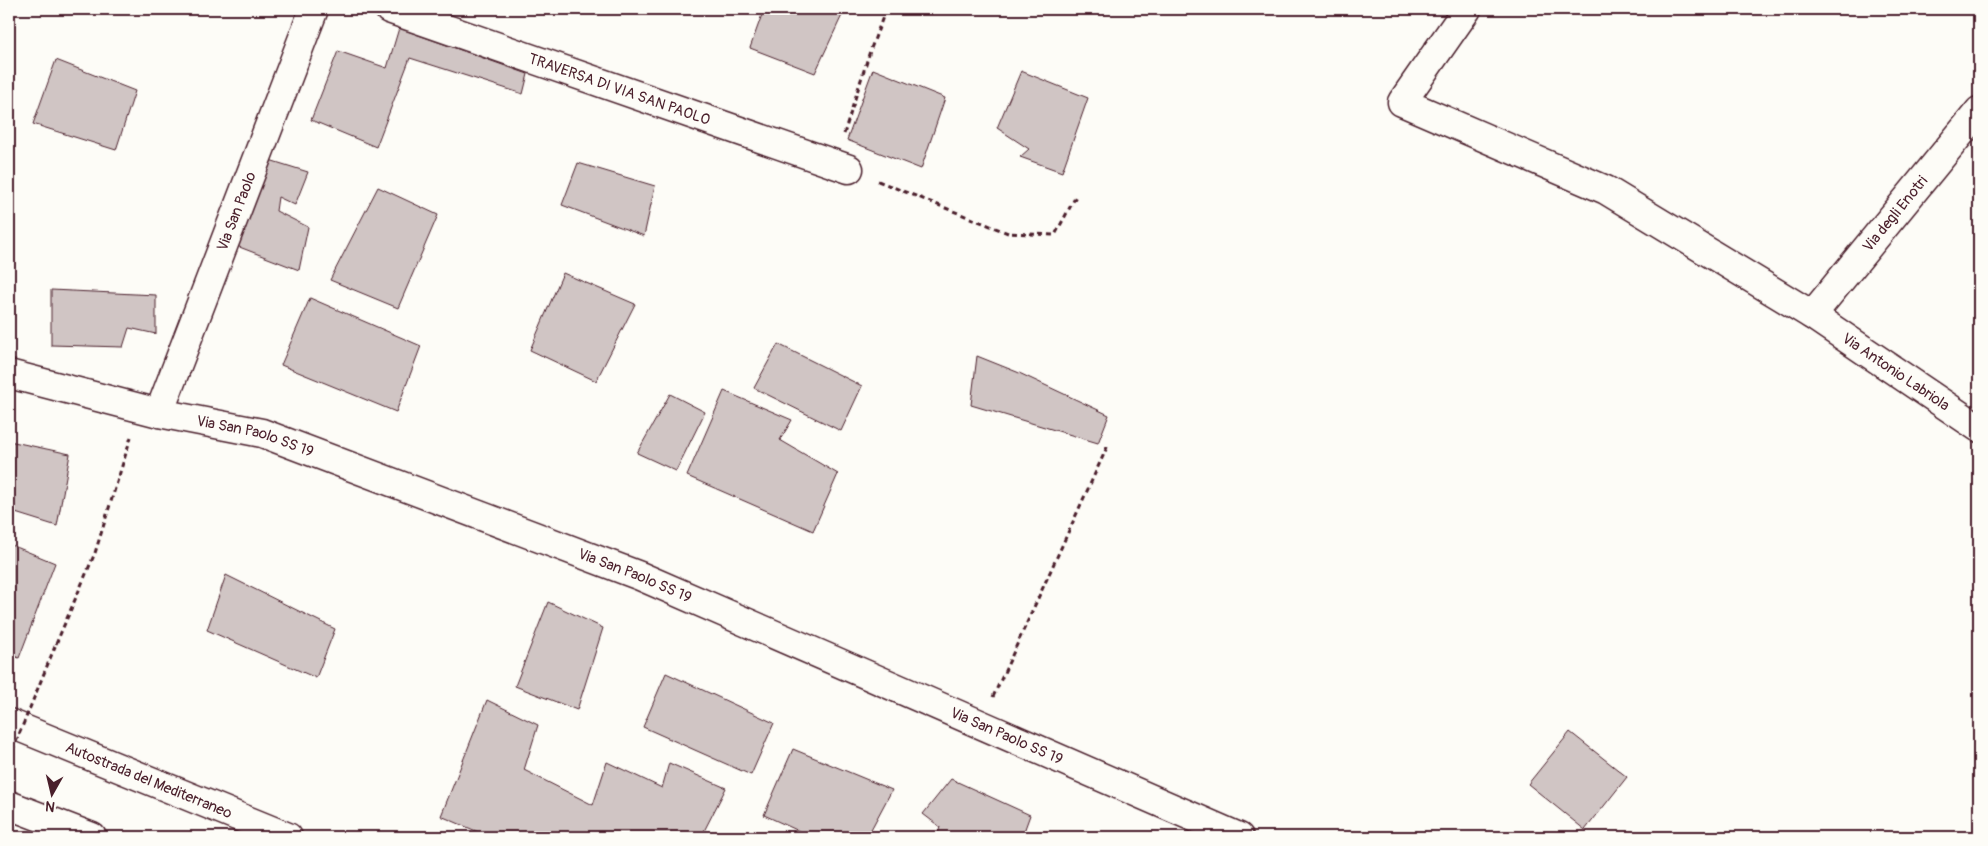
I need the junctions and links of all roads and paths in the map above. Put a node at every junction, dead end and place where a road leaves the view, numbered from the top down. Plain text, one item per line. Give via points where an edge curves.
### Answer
1 (314, 9) edge
2 (389, 9) edge
3 (886, 9) edge
4 (1468, 9) edge
5 (1979, 111) edge
6 (842, 166) junction
7 (1076, 196) dead end
8 (1812, 316) junction
9 (9, 374) edge
10 (150, 410) junction
11 (1979, 428) edge
12 (1108, 445) dead end
13 (9, 723) edge
14 (980, 724) junction
15 (9, 760) edge
16 (9, 804) edge
17 (92, 837) edge
18 (288, 837) edge
19 (1240, 837) edge

1 - 10 main road, Via San Paolo
2 - 6 main road, TRAVERSA DI VIA SAN PAOLO
3 - 6 path via 870,51
4 - 8 main road, Via Antonio Labriola via 1402,102 1606,190
5 - 8 main road, Via degli Enotri
6 - 7 path via 1008,233 1055,236
8 - 11 main road, Via Antonio Labriola
9 - 10 main road, Via San Paolo SS 19
10 - 14 main road, Via San Paolo SS 19 via 262,433 640,576
10 - 15 path, bridge
12 - 14 path
13 - 18 main road, Autostrada del Mediterraneo
14 - 19 main road, Via San Paolo SS 19
16 - 17 main road

